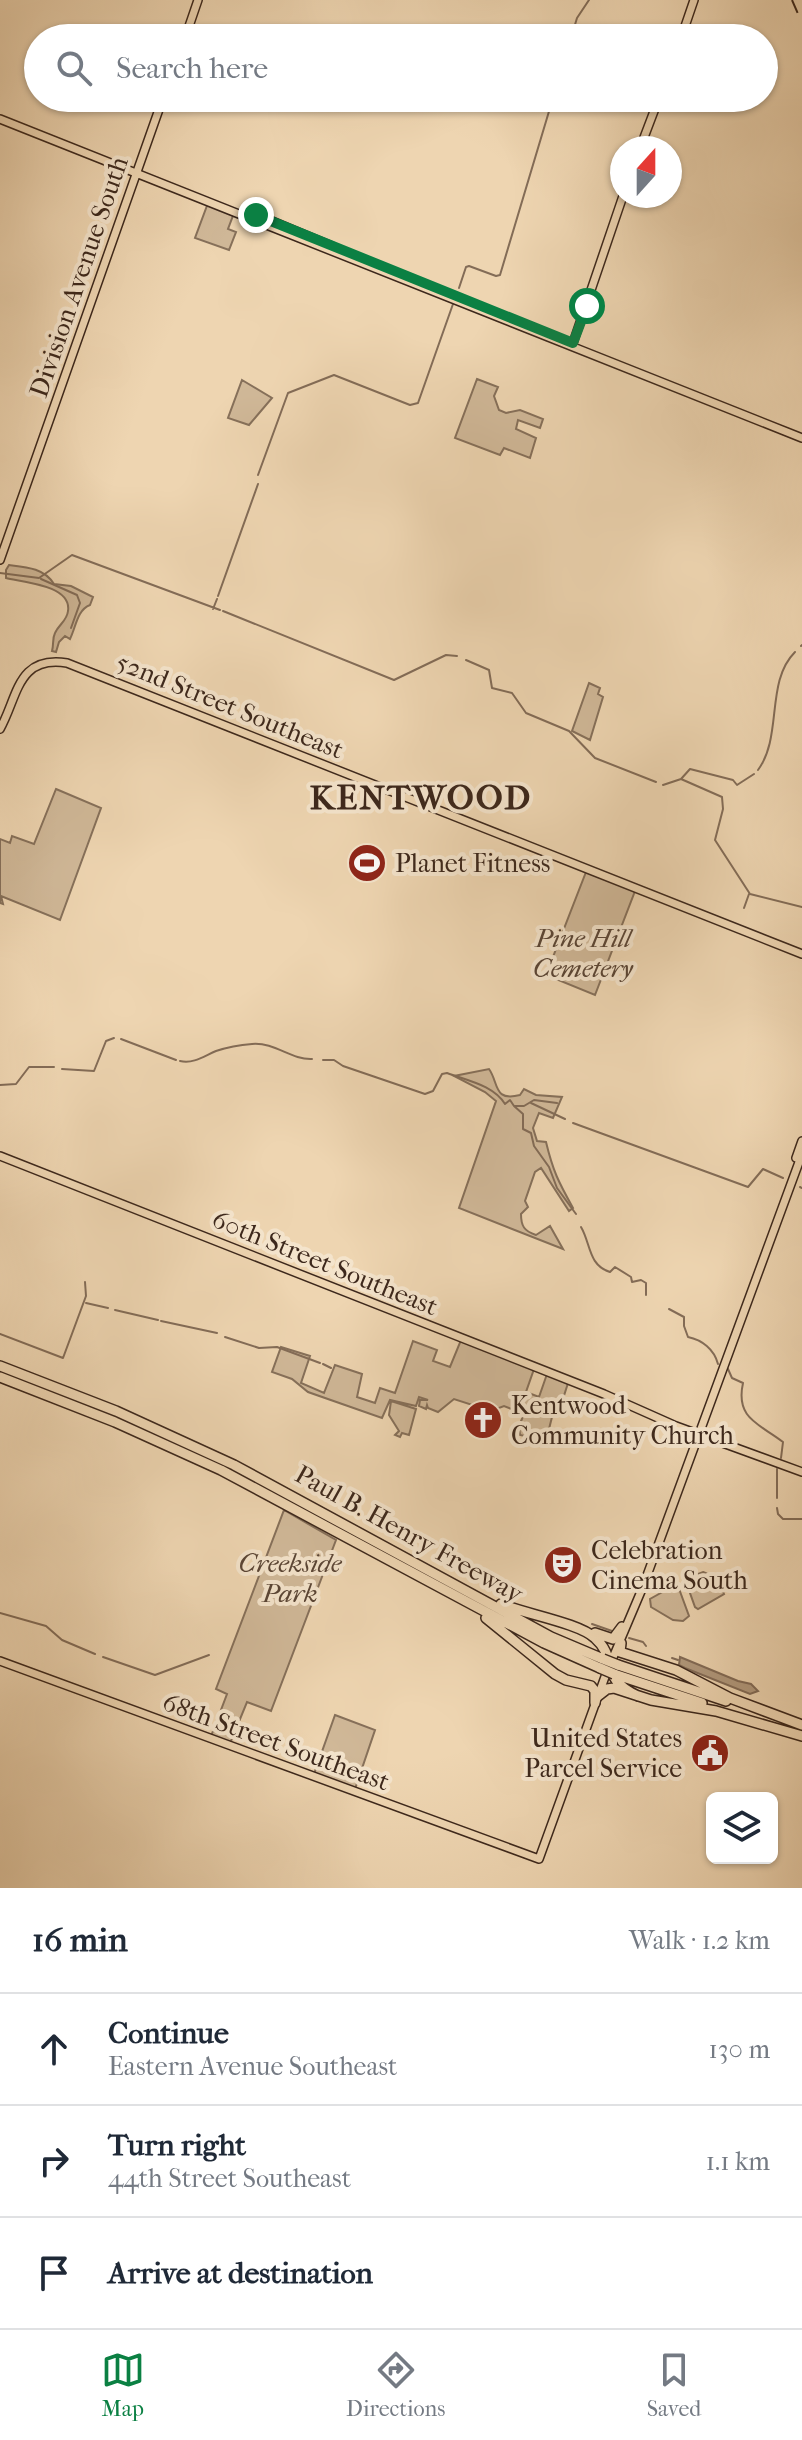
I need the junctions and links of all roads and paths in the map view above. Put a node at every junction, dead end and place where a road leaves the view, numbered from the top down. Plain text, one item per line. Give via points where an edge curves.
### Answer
1 (198, 0) edge
2 (694, 0) edge
3 (190, 24) edge
4 (686, 24) edge
5 (158, 112) edge
6 (654, 112) edge
7 (0, 116) edge
8 (645, 136) edge
9 (137, 171) junction
10 (619, 208) edge
11 (592, 286) junction
12 (586, 301) junction
13 (586, 312) junction
14 (542, 333) junction
15 (573, 343) junction
16 (606, 358) junction
17 (666, 380) junction
18 (657, 381) junction
19 (709, 399) junction
20 (802, 435) edge
21 (0, 560) edge
22 (0, 729) edge
23 (802, 954) edge
24 (802, 1141) edge
25 (802, 1154) edge
26 (0, 1156) edge
27 (794, 1164) junction
28 (791, 1185) junction
29 (730, 1339) junction
30 (729, 1356) junction
31 (0, 1366) edge
32 (720, 1375) junction
33 (0, 1377) edge
34 (700, 1432) junction
35 (172, 1441) junction
36 (187, 1448) junction
37 (802, 1472) edge
38 (366, 1547) junction
39 (390, 1548) junction
40 (642, 1583) junction
41 (553, 1622) junction
42 (622, 1627) junction
43 (621, 1643) junction
44 (538, 1660) junction
45 (0, 1661) edge
46 (656, 1662) junction
47 (609, 1665) junction
48 (638, 1696) junction
49 (596, 1700) junction
50 (802, 1725) edge
51 (802, 1736) edge

1 - 3 main road
2 - 4 main road
5 - 9 main road, Division Avenue South
6 - 8 main road
7 - 9 main road
9 - 14 main road
9 - 21 main road, Division Avenue South
10 - 11 main road
11 - 12 main road
11 - 13 main road
12 - 13 main road
12 - 15 main road
13 - 15 main road
14 - 15 main road
14 - 16 main road
15 - 16 main road
16 - 17 main road
16 - 18 main road
17 - 18 main road
17 - 19 main road
18 - 19 main road
19 - 20 main road
22 - 23 main road, 52nd Street Southeast via 28,671 62,662
24 - 27 main road
25 - 28 main road
26 - 34 main road, 60th Street Southeast
27 - 28 main road
27 - 29 main road
28 - 30 main road
29 - 30 main road
29 - 32 main road
30 - 32 main road
31 - 35 highway, Paul B. Henry Freeway
32 - 34 main road
33 - 35 highway, Paul B. Henry Freeway
34 - 37 main road, 60th Street Southeast
34 - 40 main road
35 - 36 highway, Paul B. Henry Freeway
36 - 38 highway, Paul B. Henry Freeway
36 - 39 highway, Paul B. Henry Freeway via 266,1481
38 - 44 highway via 480,1614
38 - 47 highway, Paul B. Henry Freeway via 544,1643
39 - 41 highway via 490,1599
39 - 47 highway, Paul B. Henry Freeway
40 - 42 main road
40 - 43 main road
41 - 42 highway via 611,1639
41 - 47 highway via 594,1637
42 - 47 main road
43 - 46 highway via 622,1654
43 - 47 main road
44 - 47 highway via 577,1679 594,1677
44 - 49 highway via 563,1678 591,1686
45 - 49 main road, 68th Street Southeast via 539,1859
46 - 47 highway via 628,1658
46 - 50 highway
47 - 48 highway via 618,1685
47 - 49 main road
47 - 50 highway, Paul B. Henry Freeway
47 - 51 highway, Paul B. Henry Freeway
48 - 49 highway via 611,1688
48 - 51 highway

